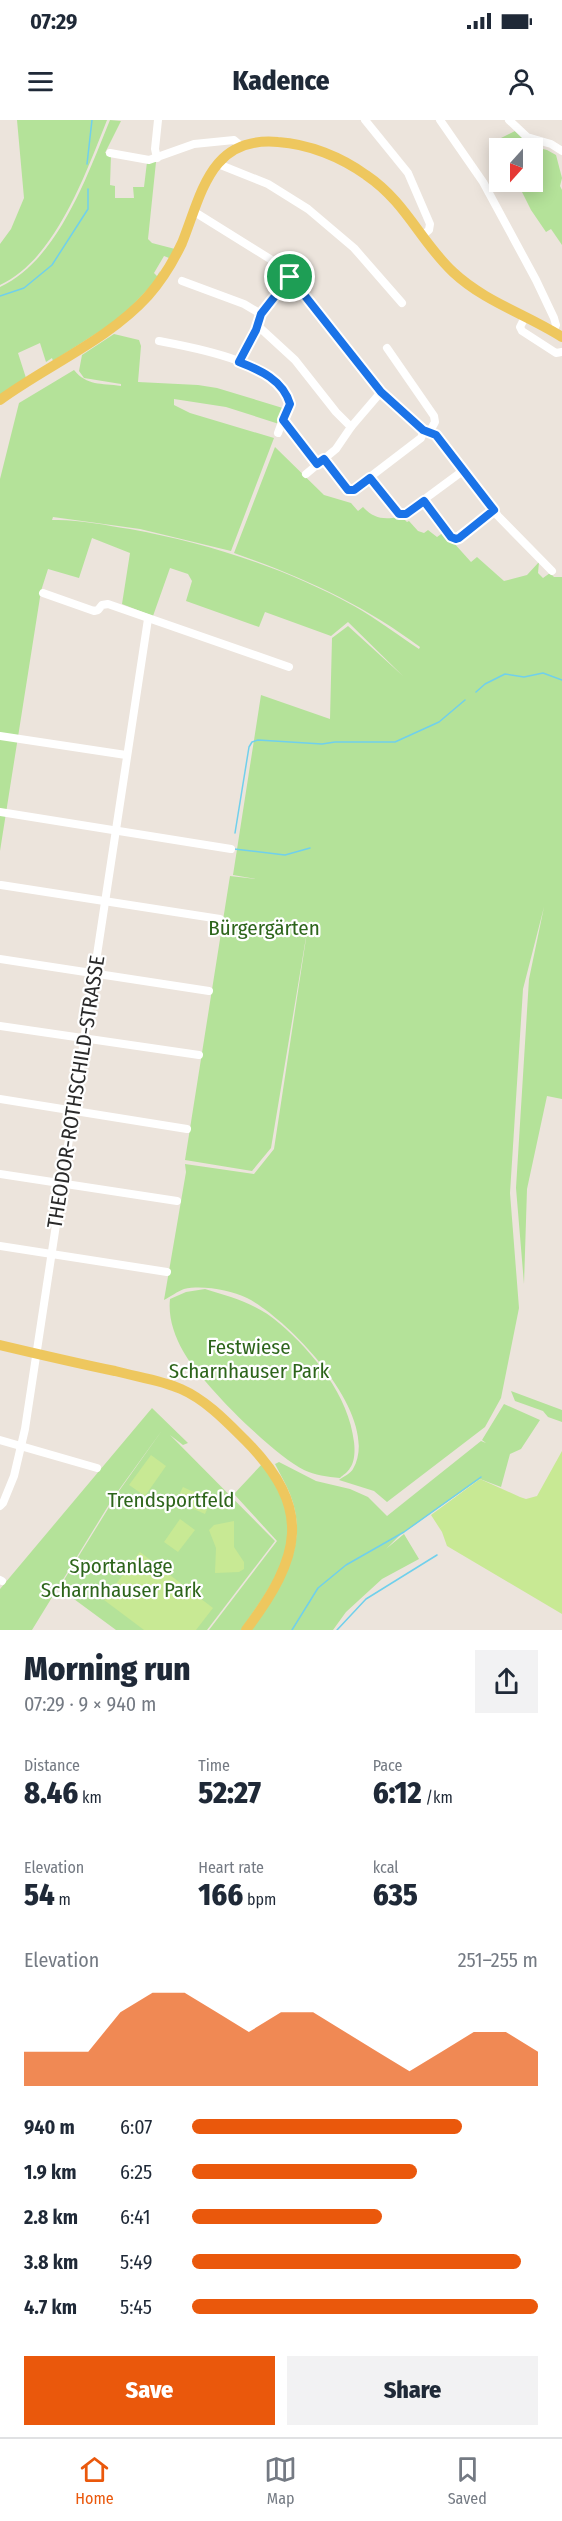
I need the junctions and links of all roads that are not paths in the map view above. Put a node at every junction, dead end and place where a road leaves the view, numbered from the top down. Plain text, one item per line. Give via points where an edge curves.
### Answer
1 (158, 120) edge
2 (358, 120) edge
3 (365, 120) edge
4 (440, 120) edge
5 (509, 120) edge
6 (370, 129) junction
7 (241, 146) junction
8 (561, 150) edge
9 (110, 153) dead end
10 (157, 158) junction
11 (218, 164) junction
12 (193, 211) junction
13 (423, 235) junction
14 (290, 277) junction
15 (182, 281) dead end
16 (402, 303) dead end
17 (261, 314) junction
18 (525, 317) junction
19 (258, 326) junction
20 (557, 334) edge
21 (159, 341) dead end
22 (387, 348) dead end
23 (562, 351) edge
24 (239, 362) junction
25 (381, 392) junction
26 (0, 400) edge
27 (283, 420) junction
28 (351, 427) junction
29 (427, 431) junction
30 (278, 433) dead end
31 (320, 461) junction
32 (464, 470) junction
33 (306, 474) dead end
34 (370, 478) junction
35 (424, 501) junction
36 (494, 510) junction
37 (552, 571) dead end
38 (43, 593) dead end
39 (148, 619) junction
40 (289, 667) dead end
41 (0, 736) edge
42 (126, 755) junction
43 (0, 812) edge
44 (116, 830) junction
45 (231, 849) dead end
46 (1, 885) edge
47 (105, 902) junction
48 (220, 919) dead end
49 (0, 959) edge
50 (94, 973) junction
51 (209, 991) dead end
52 (0, 1026) edge
53 (84, 1038) junction
54 (199, 1056) dead end
55 (0, 1099) edge
56 (74, 1110) junction
57 (187, 1129) dead end
58 (0, 1174) edge
59 (63, 1183) junction
60 (177, 1201) dead end
61 (0, 1246) edge
62 (52, 1254) junction
63 (167, 1272) dead end
64 (0, 1345) edge
65 (37, 1353) junction
66 (0, 1440) edge
67 (21, 1446) junction
68 (97, 1468) dead end
69 (0, 1506) edge
70 (246, 1630) edge

1 - 10 street via 154,148
2 - 6 street
3 - 6 street
4 - 20 street via 486,186 536,280 554,318
5 - 8 street via 525,136
6 - 13 street via 411,179 430,225
7 - 10 street via 234,140 200,143
7 - 11 main road
7 - 13 main road via 286,143 341,160 388,192
9 - 10 street via 147,160
11 - 12 main road via 205,182
11 - 16 street via 268,184 308,209 354,248
12 - 14 street via 281,266
12 - 26 main road via 168,270 146,298 116,325
13 - 18 main road via 463,280
14 - 17 street
14 - 25 street
15 - 17 street via 253,307
17 - 19 street
18 - 20 main road
18 - 23 street via 522,330 556,353
19 - 24 street
19 - 28 street via 295,360
21 - 24 street
22 - 29 street via 434,416 435,422
24 - 27 street via 266,374 283,389 290,404
25 - 28 street
25 - 29 street
27 - 30 street
27 - 31 street
28 - 31 street via 336,449
29 - 32 street via 438,436
29 - 34 street
31 - 33 street
31 - 34 street via 350,490
32 - 35 street
32 - 36 street
34 - 35 street via 400,515
35 - 36 street via 454,539
36 - 37 street
38 - 39 street via 93,610 106,604
39 - 40 street
39 - 42 street, THEODOR-ROTHSCHILD-STRASSE
41 - 42 street
42 - 44 street, THEODOR-ROTHSCHILD-STRASSE
43 - 44 street
44 - 45 street
44 - 47 street, THEODOR-ROTHSCHILD-STRASSE
46 - 47 street
47 - 48 street
47 - 50 street, THEODOR-ROTHSCHILD-STRASSE
49 - 50 street
50 - 51 street
50 - 53 street, THEODOR-ROTHSCHILD-STRASSE
52 - 53 street
53 - 54 street
53 - 56 street, THEODOR-ROTHSCHILD-STRASSE
55 - 56 street
56 - 57 street
56 - 59 street, THEODOR-ROTHSCHILD-STRASSE
58 - 59 street
59 - 60 street
59 - 62 street, THEODOR-ROTHSCHILD-STRASSE
61 - 62 street
62 - 63 street
62 - 65 street, THEODOR-ROTHSCHILD-STRASSE
64 - 65 main road
65 - 67 street, THEODOR-ROTHSCHILD-STRASSE
65 - 70 main road via 160,1382 189,1393 224,1419 271,1467 290,1510 290,1550 280,1580
66 - 67 street
67 - 68 street
67 - 69 street, THEODOR-ROTHSCHILD-STRASSE via 14,1476

